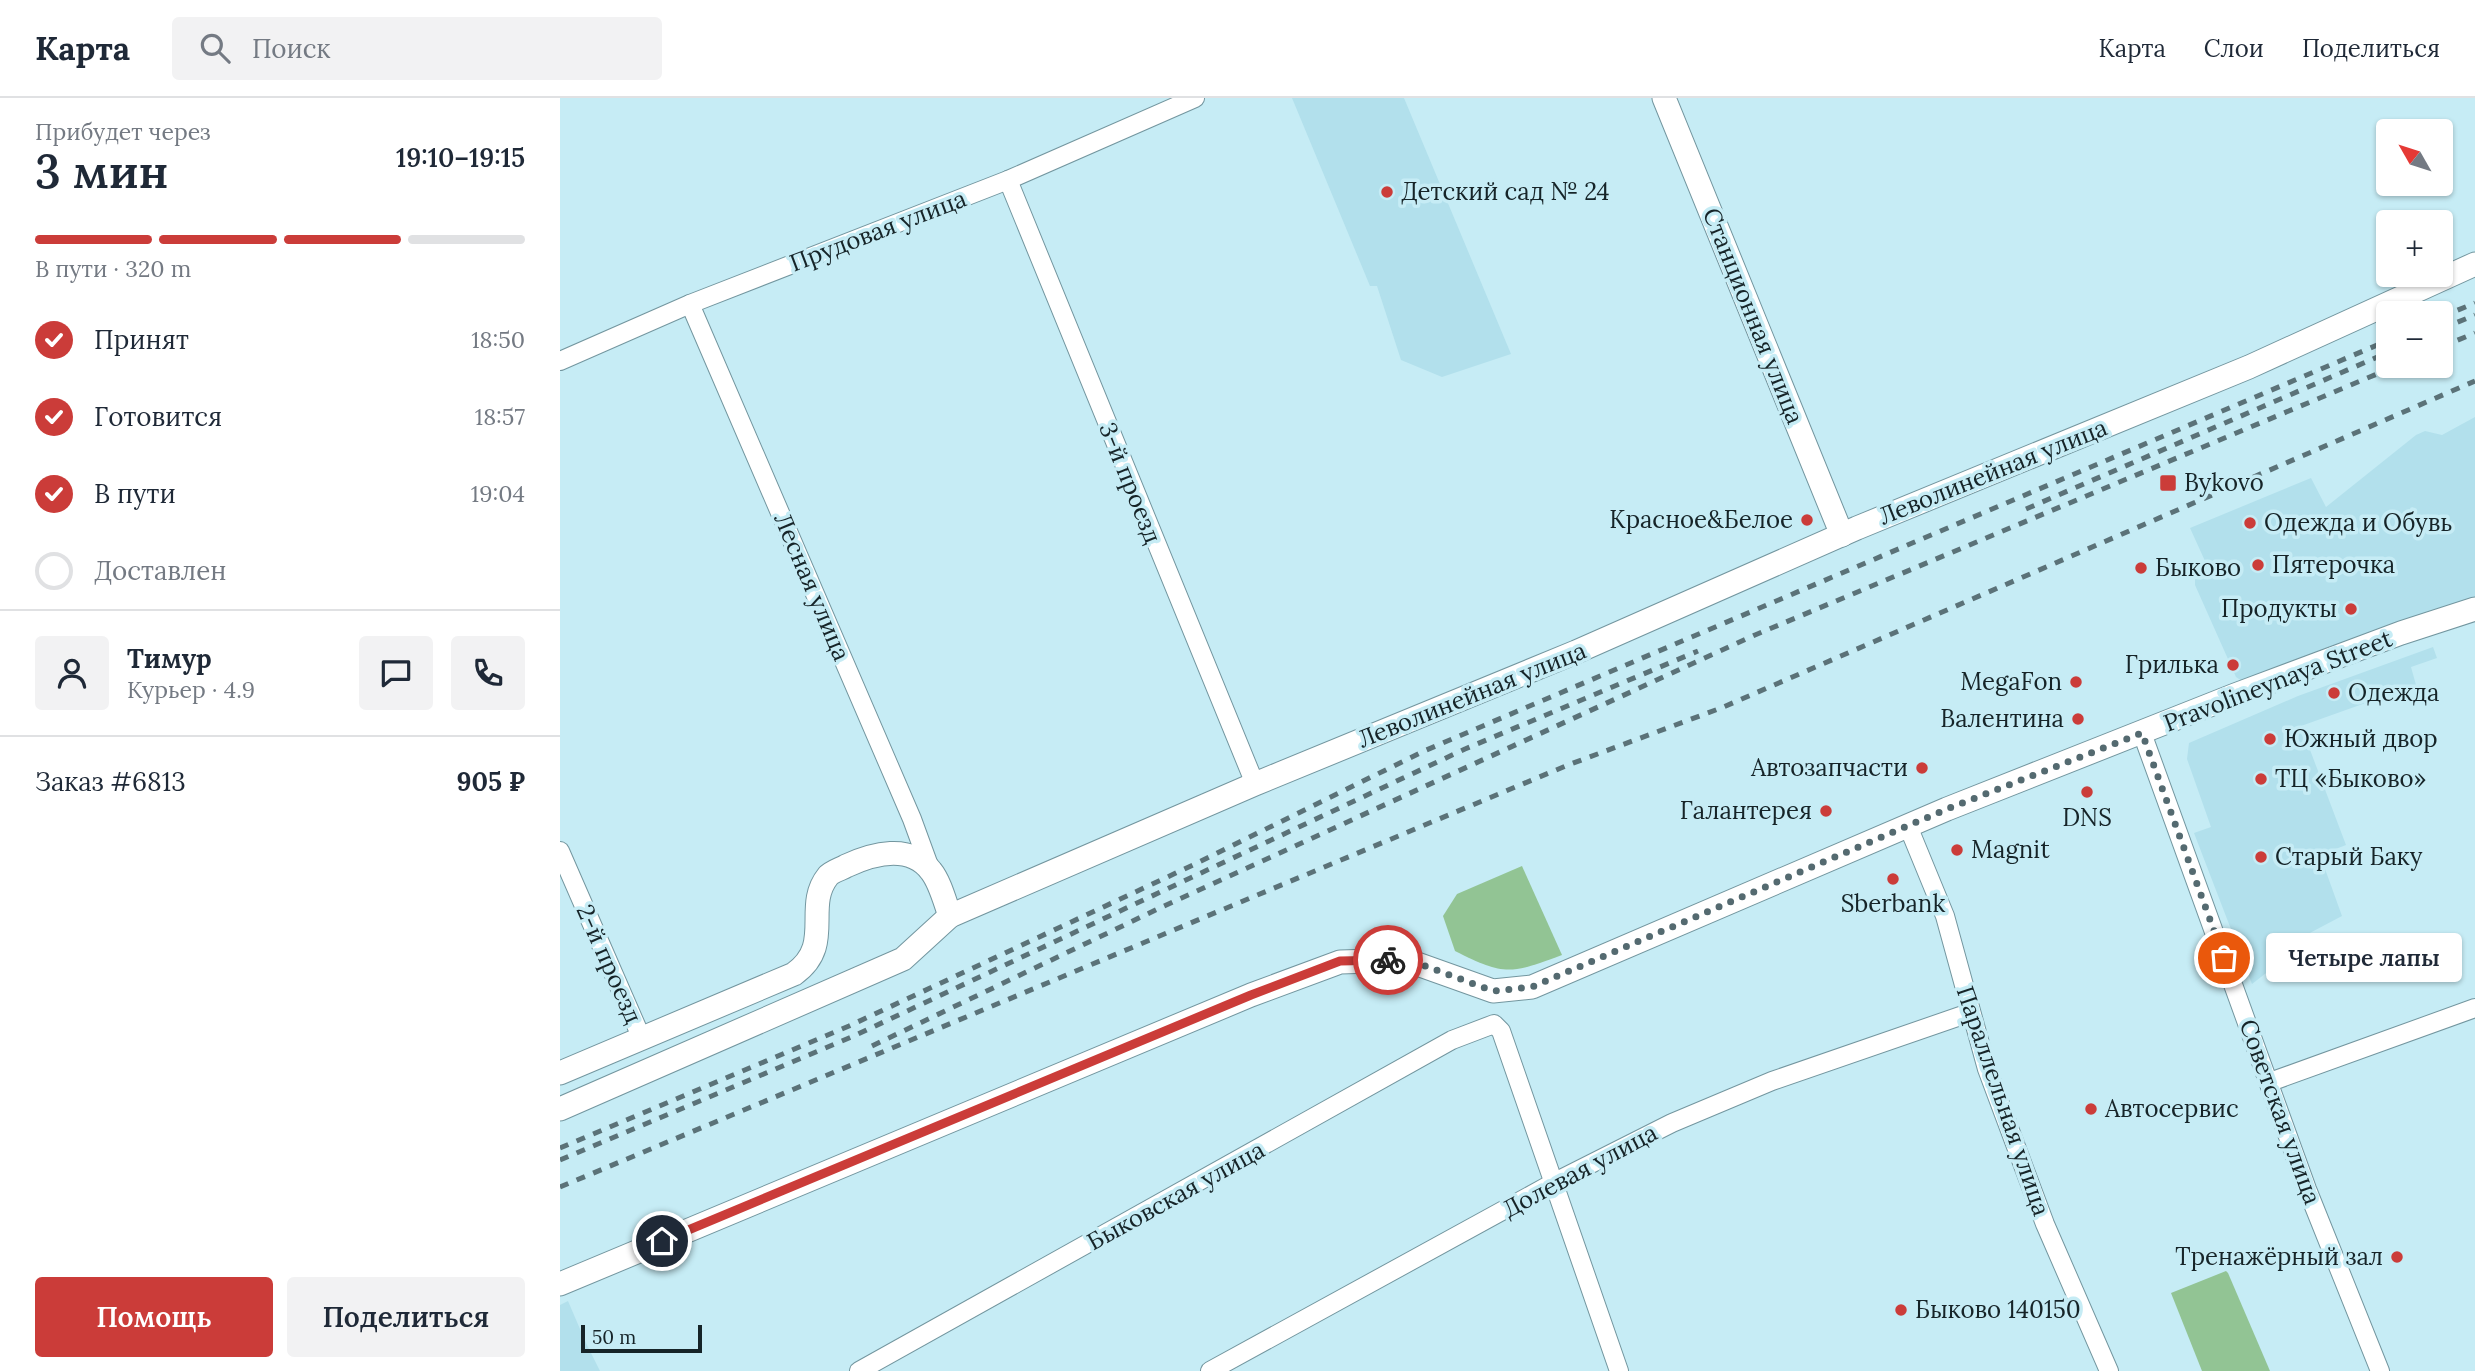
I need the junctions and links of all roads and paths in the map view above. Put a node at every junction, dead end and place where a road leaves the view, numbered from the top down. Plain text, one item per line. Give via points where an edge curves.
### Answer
1 (1195, 98) edge
2 (1664, 98) edge
3 (1008, 180) junction
4 (2475, 264) edge
5 (690, 304) junction
6 (560, 361) edge
7 (1842, 535) junction
8 (2475, 609) edge
9 (2142, 733) junction
10 (1255, 784) junction
11 (1908, 826) junction
12 (560, 851) edge
13 (931, 871) junction
14 (950, 916) junction
15 (2475, 1009) edge
16 (1969, 1013) junction
17 (642, 1039) junction
18 (560, 1073) edge
19 (2270, 1082) junction
20 (569, 1105) edge
21 (1553, 1183) junction
22 (560, 1284) edge
23 (859, 1371) edge
24 (1210, 1371) edge
25 (1619, 1371) edge
26 (2109, 1371) edge
27 (2380, 1371) edge

1 - 3 street, Прудовая улица
2 - 7 main road, Станционная улица
3 - 5 street, Прудовая улица
3 - 10 street, 3-й проезд
4 - 7 main road, Леволинейная улица via 2249,367
5 - 6 street, Прудовая улица
5 - 13 street, Лесная улица
7 - 10 main road, Леволинейная улица via 1576,652
8 - 9 main road, Pravolineynaya Street
9 - 11 main road, Pravolineynaya Street
9 - 19 street, Советская улица
10 - 14 main road, Леволинейная улица
11 - 16 street, Параллельная улица via 1945,916
11 - 22 main road, Pravolineynaya Street via 1532,987 1493,991 1406,960 1340,961
12 - 17 street, 2-й проезд
13 - 14 main road
13 - 17 main road via 906,856 890,853 870,854 828,875 819,894 815,950 806,966
14 - 20 main road, Леволинейная улица via 903,959
15 - 19 street
16 - 21 street, Долевая улица via 1736,1095
16 - 26 street, Параллельная улица via 2045,1223
17 - 18 main road
19 - 27 street, Советская улица
21 - 23 street, Быковская улица via 1501,1031 1494,1024 1452,1040
21 - 24 street, Долевая улица
21 - 25 street

